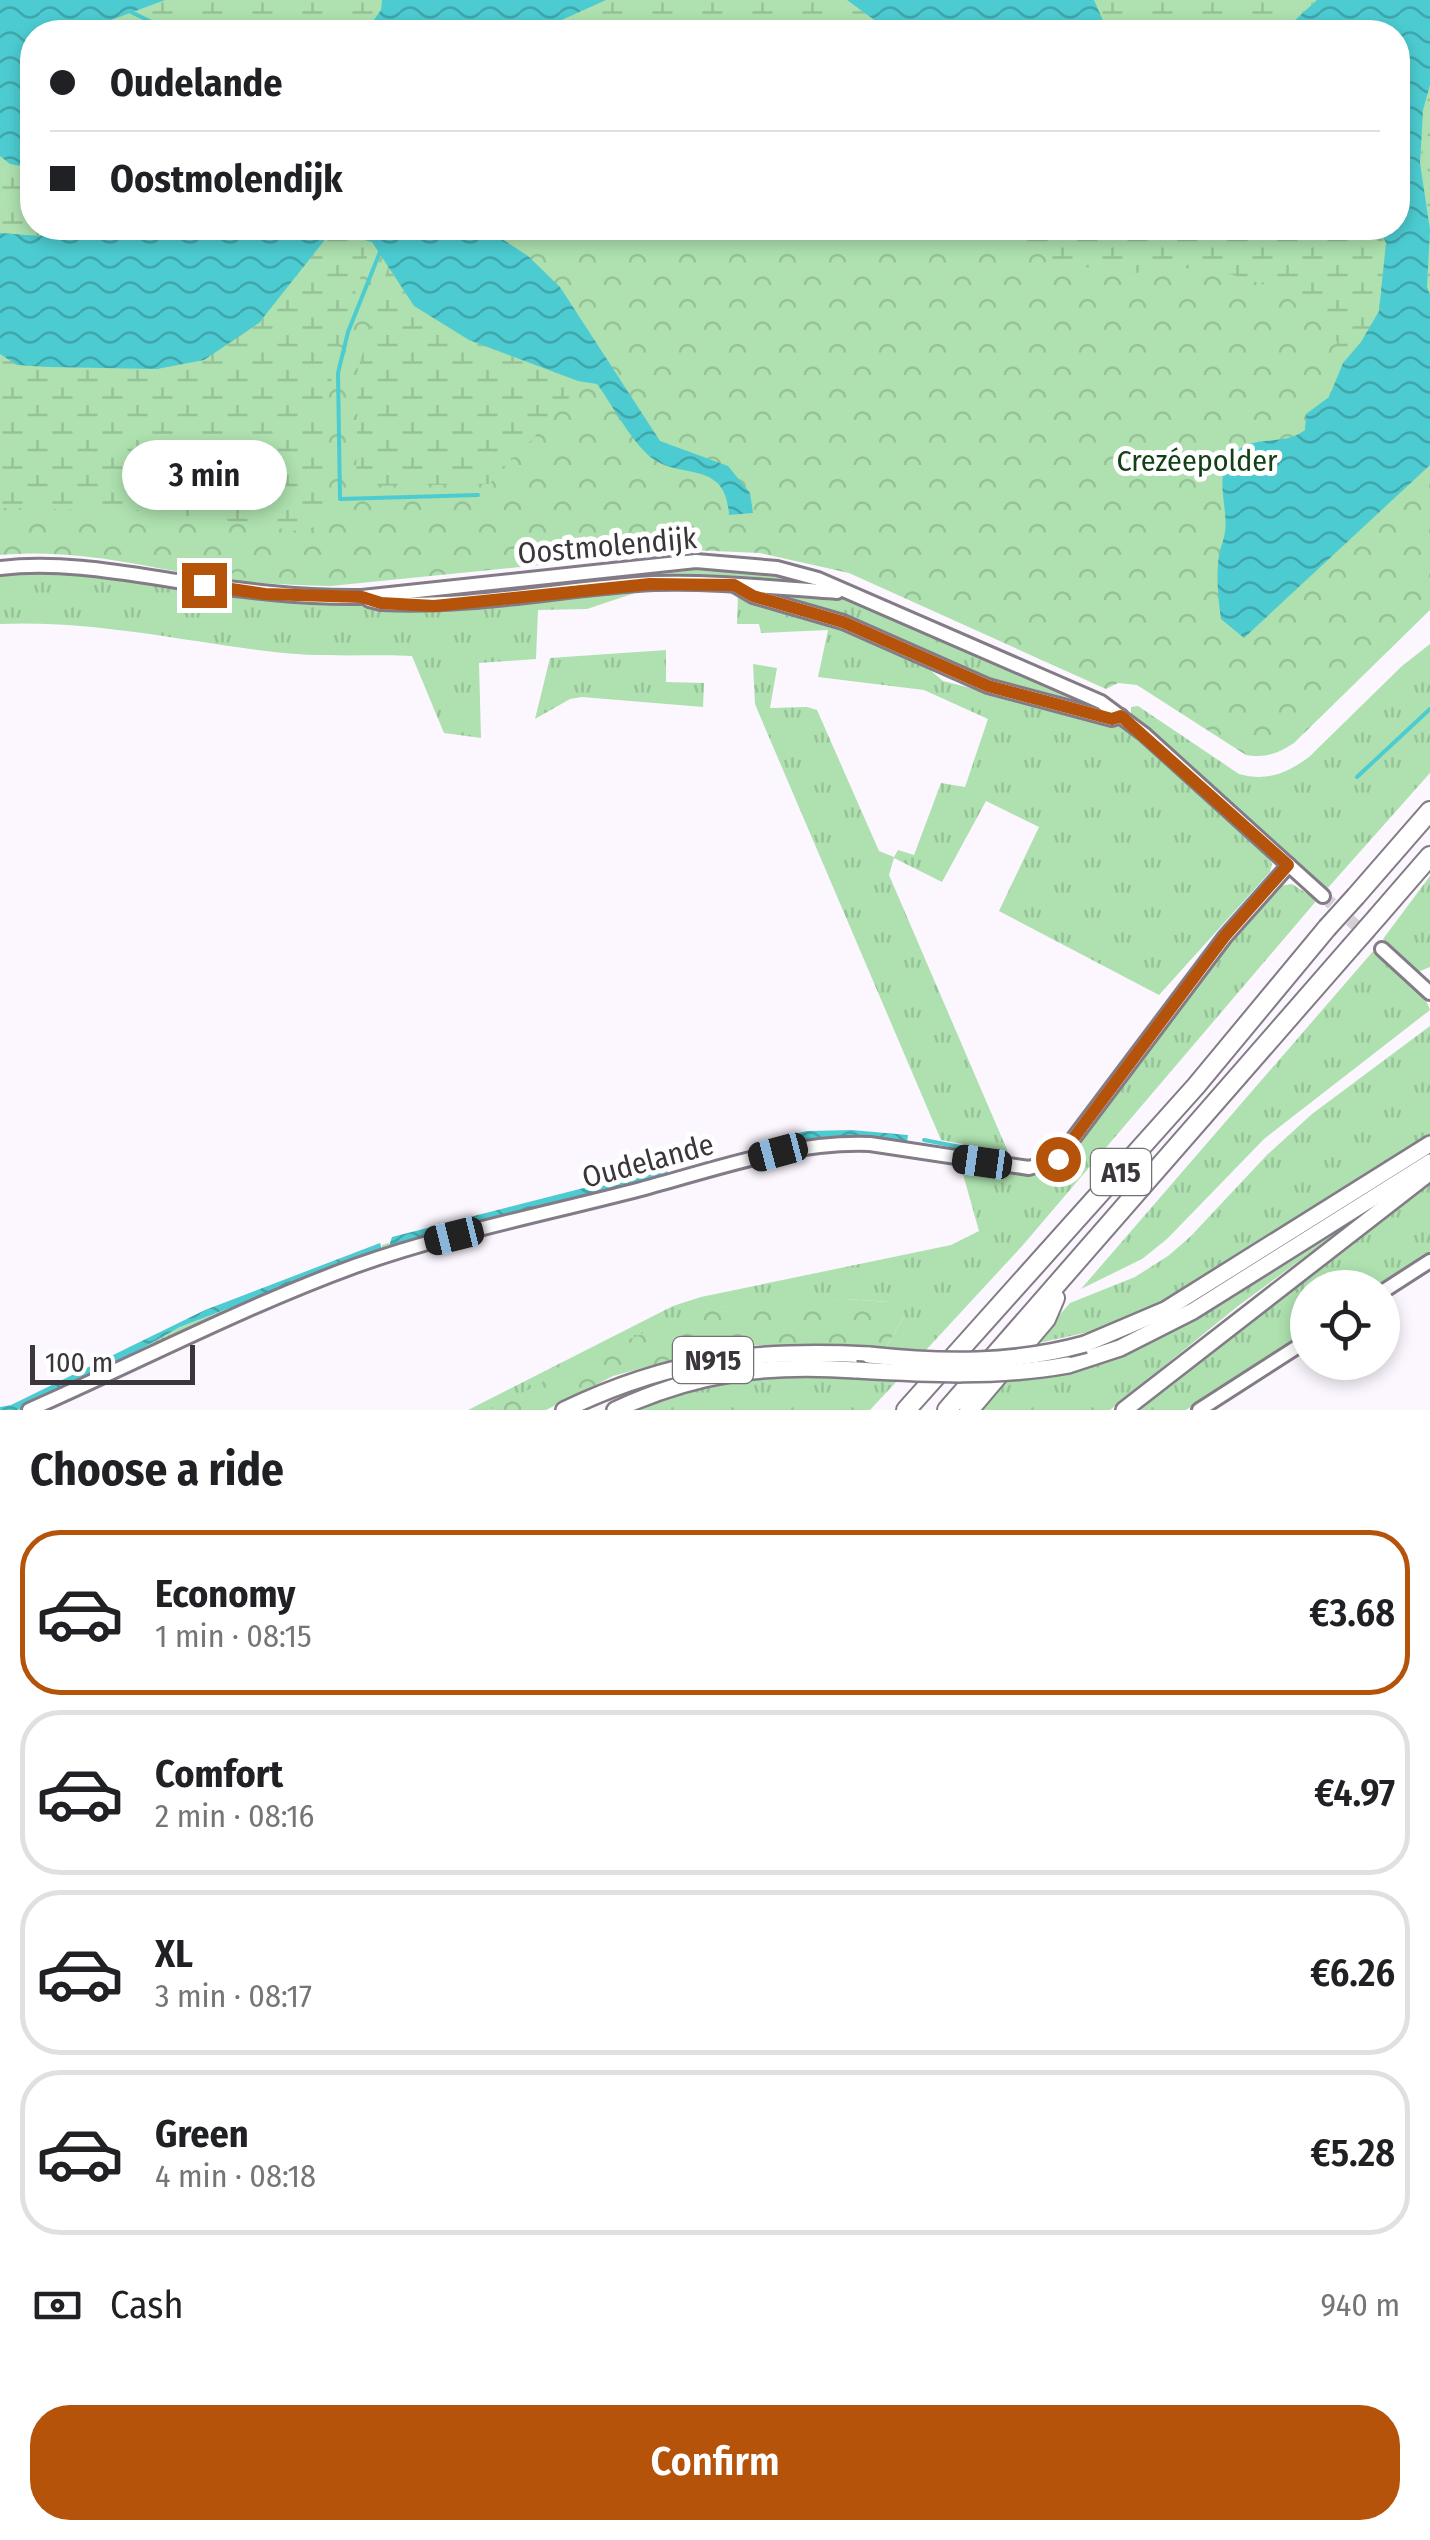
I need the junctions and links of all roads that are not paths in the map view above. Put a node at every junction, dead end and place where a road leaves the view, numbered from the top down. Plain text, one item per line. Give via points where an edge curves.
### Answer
1 (0, 568) edge
2 (734, 585) junction
3 (853, 592) junction
4 (362, 597) junction
5 (1121, 716) junction
6 (1430, 811) edge
7 (1430, 856) edge
8 (1288, 865) junction
9 (1323, 896) tunnel mouth
10 (1382, 948) tunnel mouth
11 (1430, 993) edge
12 (1430, 1144) edge
13 (1430, 1162) edge
14 (1430, 1172) edge
15 (1430, 1261) edge
16 (1064, 1280) junction
17 (1400, 1280) edge
18 (1290, 1352) edge
19 (30, 1410) edge
20 (564, 1410) edge
21 (615, 1410) edge
22 (906, 1410) edge
23 (947, 1410) edge
24 (969, 1410) edge
25 (1124, 1410) edge
26 (1200, 1410) edge

1 - 4 street, Oostmolendijk via 57,565 265,594
2 - 3 street, Oostmolendijk
2 - 4 street, Oostmolendijk via 650,584 434,606
2 - 5 street, Oostmolendijk via 843,622 988,686 1098,716
3 - 4 street, Oostmolendijk via 777,568 696,561
3 - 5 street, Oostmolendijk
5 - 8 street, Oostmolendijk
6 - 22 highway, A15, bridge via 1148,1142
7 - 16 highway, A15, bridge
8 - 9 street, Oostmolendijk
8 - 19 street, Oudelande via 1048,1165 1029,1168 870,1144 778,1152 354,1267
10 - 11 street
12 - 20 main road, N915, bridge via 1165,1310 1085,1344 994,1361 796,1351 698,1363
13 - 21 main road, N915, bridge via 1192,1311 1120,1348 1068,1365 967,1375 756,1368 674,1386
14 - 25 main road
15 - 17 street
16 - 23 highway, A15
16 - 24 highway, A15 via 1046,1320
18 - 26 street

